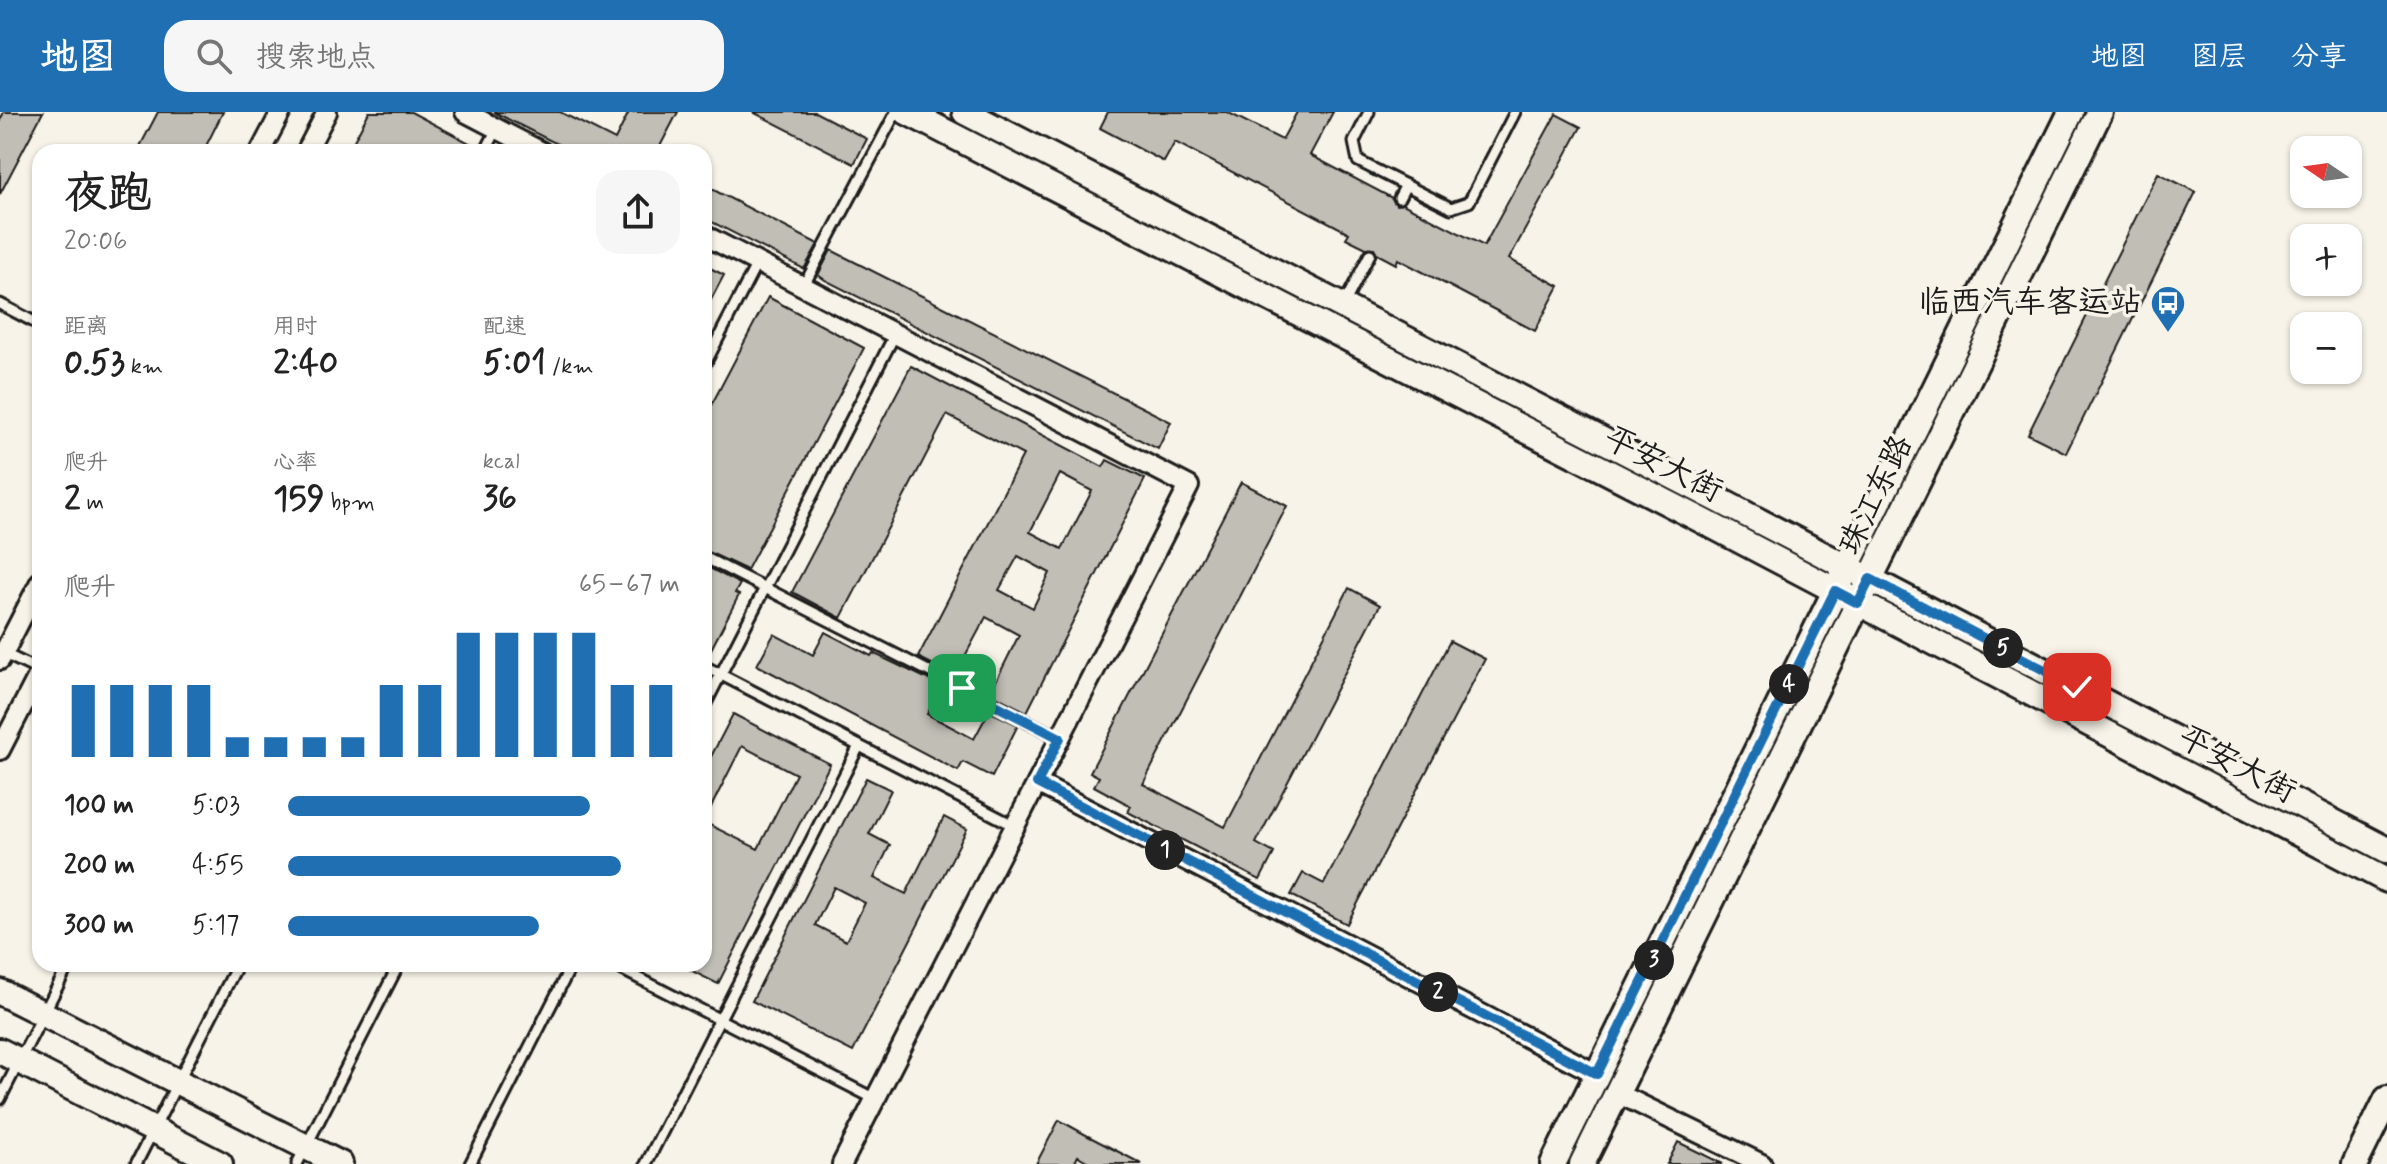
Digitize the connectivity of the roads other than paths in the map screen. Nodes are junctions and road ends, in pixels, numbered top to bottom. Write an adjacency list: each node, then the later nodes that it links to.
1 (281, 112): 12 (street)
2 (327, 112): 13 (street)
3 (465, 112): 11 (street)
4 (896, 112): 21 (lane)
5 (907, 112): 28 (main road, 平安大街)
6 (965, 112): 23 (main road, 平安大街)
7 (1369, 112): 16 (lane)
8 (1515, 112): 16 (lane)
9 (2071, 112): 28 (main road, 珠江东路)
10 (2100, 112): 29 (main road, 珠江东路)
11 (497, 129): 14 (lane); 15 (street)
12 (264, 144)
13 (310, 144)
14 (489, 144)
15 (526, 144)
16 (1406, 185): 17 (lane)
17 (1399, 198)
18 (712, 239): 20 (street)
19 (1370, 254): 23 (lane)
20 (757, 263): 21 (street); 26 (lane)
21 (803, 287): 25 (street)
22 (0, 304): 24 (lane)
23 (1343, 306): 28 (main road, 平安大街)
24 (32, 321)
25 (895, 334): 30 (lane); 39 (street)
26 (712, 350)
27 (712, 561): 30 (lane)
28 (1841, 579): 29 (main road, 平安大街); 32 (main road, 平安大街); 55 (main road, 珠江东路)
29 (1870, 579): 32 (main road, 珠江东路); 44 (main road, 平安大街)
30 (765, 588): 36 (lane); 39 (lane)
31 (32, 597): 33 (street)
32 (1858, 603): 45 (main road, 平安大街); 57 (main road, 珠江东路)
33 (1, 655): 34 (lane)
34 (32, 669)
35 (712, 670): 36 (lane)
36 (720, 675): 38 (lane); 40 (lane)
37 (32, 688): 41 (street)
38 (712, 691)
39 (1060, 738): 42 (street)
40 (859, 746): 43 (lane); 53 (lane)
41 (0, 750)
42 (1037, 783): 43 (street); 55 (street)
43 (1015, 826): 59 (street)
44 (2387, 850)
45 (2387, 880)
46 (65, 972): 52 (lane)
47 (234, 972): 56 (lane)
48 (395, 972): 62 (lane)
49 (568, 972): 66 (lane)
50 (627, 972): 53 (lane)
51 (0, 992): 52 (main road)
52 (44, 1014): 54 (lane); 56 (main road)
53 (720, 1019): 59 (lane); 67 (lane)
54 (10, 1056): 58 (lane); 61 (main road)
55 (1597, 1074): 69 (main road, 珠江东路)
56 (178, 1082): 61 (lane); 62 (main road)
57 (1617, 1093): 70 (main road, 珠江东路); 71 (street)
58 (0, 1099)
59 (875, 1099): 68 (street)
60 (2387, 1099): 72 (main road)
61 (153, 1129): 63 (lane); 64 (main road)
62 (302, 1155): 65 (main road)
63 (136, 1164)
64 (220, 1164)
65 (340, 1164)
66 (470, 1164)
67 (646, 1164)
68 (842, 1164)
69 (1553, 1164)
70 (1582, 1164)
71 (1762, 1164)
72 (2355, 1164)

